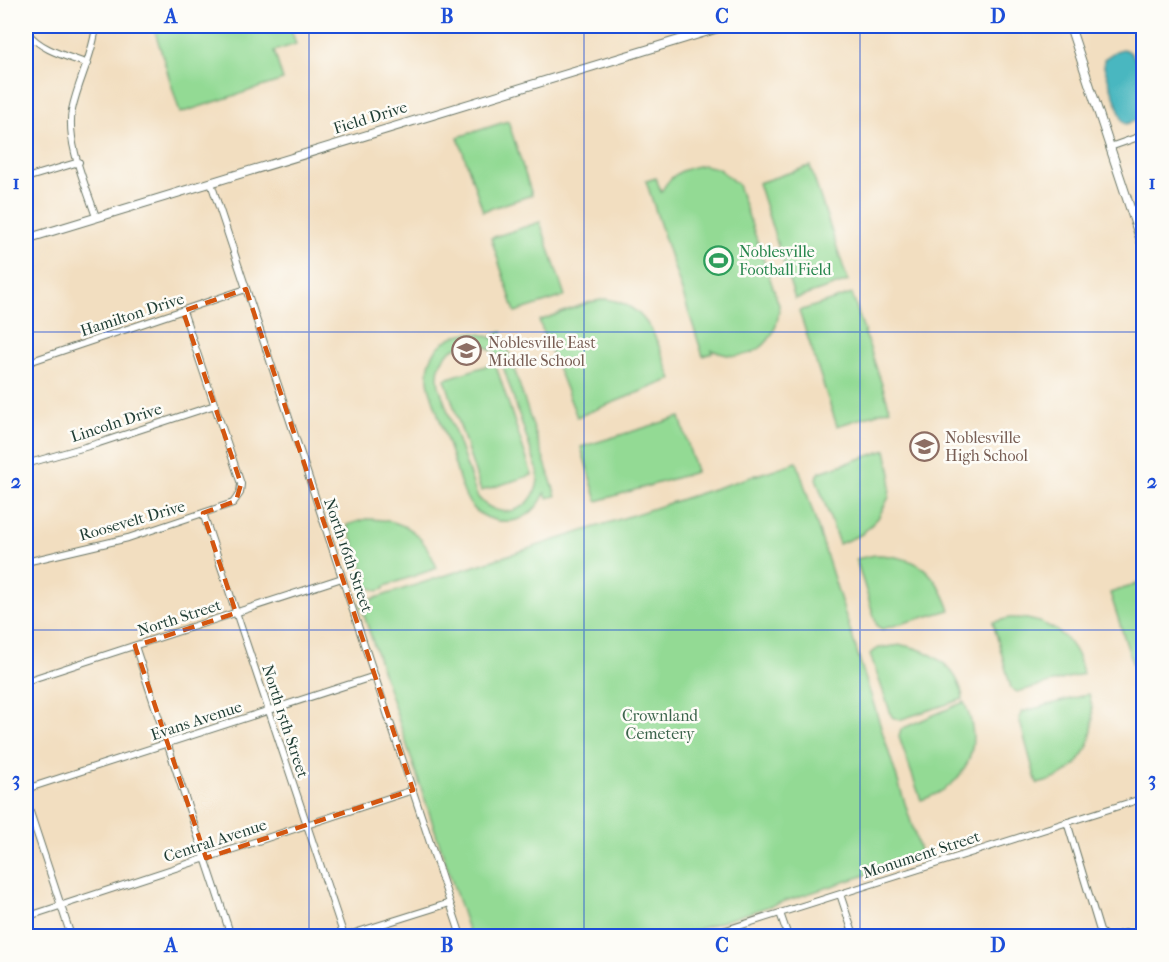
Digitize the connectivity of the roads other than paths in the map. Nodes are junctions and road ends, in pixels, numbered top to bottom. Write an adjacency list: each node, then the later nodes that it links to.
1 (96, 26): 5 (street)
2 (725, 26): 10 (street, Field Drive)
3 (1070, 26): 7 (street)
4 (26, 31): 5 (street)
5 (88, 64): 8 (street)
6 (1143, 135): 7 (street)
7 (1110, 147): 13 (street)
8 (79, 162): 9 (street); 11 (street)
9 (26, 178)
10 (211, 183): 11 (street, Field Drive); 14 (street, North 16th Street)
11 (96, 217): 12 (street, Field Drive)
12 (26, 239)
13 (1143, 250)
14 (246, 290): 15 (street, Hamilton Drive); 21 (street, North 16th Street)
15 (183, 311): 16 (street, Hamilton Drive); 17 (street)
16 (26, 363)
17 (215, 405): 18 (street, Lincoln Drive); 19 (street, Roosevelt Drive)
18 (26, 464)
19 (203, 513): 20 (street, Roosevelt Drive); 22 (street, North 15th Street)
20 (26, 562)
21 (342, 578): 22 (street, North Street); 24 (street, North 16th Street)
22 (236, 613): 23 (street, North Street); 26 (street, North 15th Street)
23 (135, 646): 25 (street, North Street); 27 (street)
24 (375, 676): 26 (street, Evans Avenue); 29 (street, North 16th Street)
25 (26, 681)
26 (269, 710): 27 (street, Evans Avenue); 33 (street, North 15th Street)
27 (168, 743): 28 (street, Evans Avenue); 34 (street)
28 (26, 789)
29 (413, 790): 33 (street, Central Avenue); 36 (street, North 16th Street)
30 (1143, 798): 32 (street, Monument Street)
31 (26, 800): 37 (street)
32 (1067, 822): 35 (street, Monument Street); 47 (street)
33 (307, 825): 34 (street, Central Avenue); 42 (street, North 15th Street)
34 (206, 858): 37 (street, Central Avenue); 41 (street)
35 (840, 894): 38 (street, Monument Street); 46 (street)
36 (450, 903): 42 (street); 43 (street, North 16th Street)
37 (60, 905): 39 (street, Central Avenue); 40 (street)
38 (780, 913): 44 (street, Monument Street); 45 (street)
39 (26, 917)
40 (71, 936)
41 (231, 936)
42 (345, 936)
43 (461, 936)
44 (707, 936)
45 (788, 936)
46 (854, 936)
47 (1105, 936)
48 (1113, 936): 49 (street)
49 (1140, 936)

